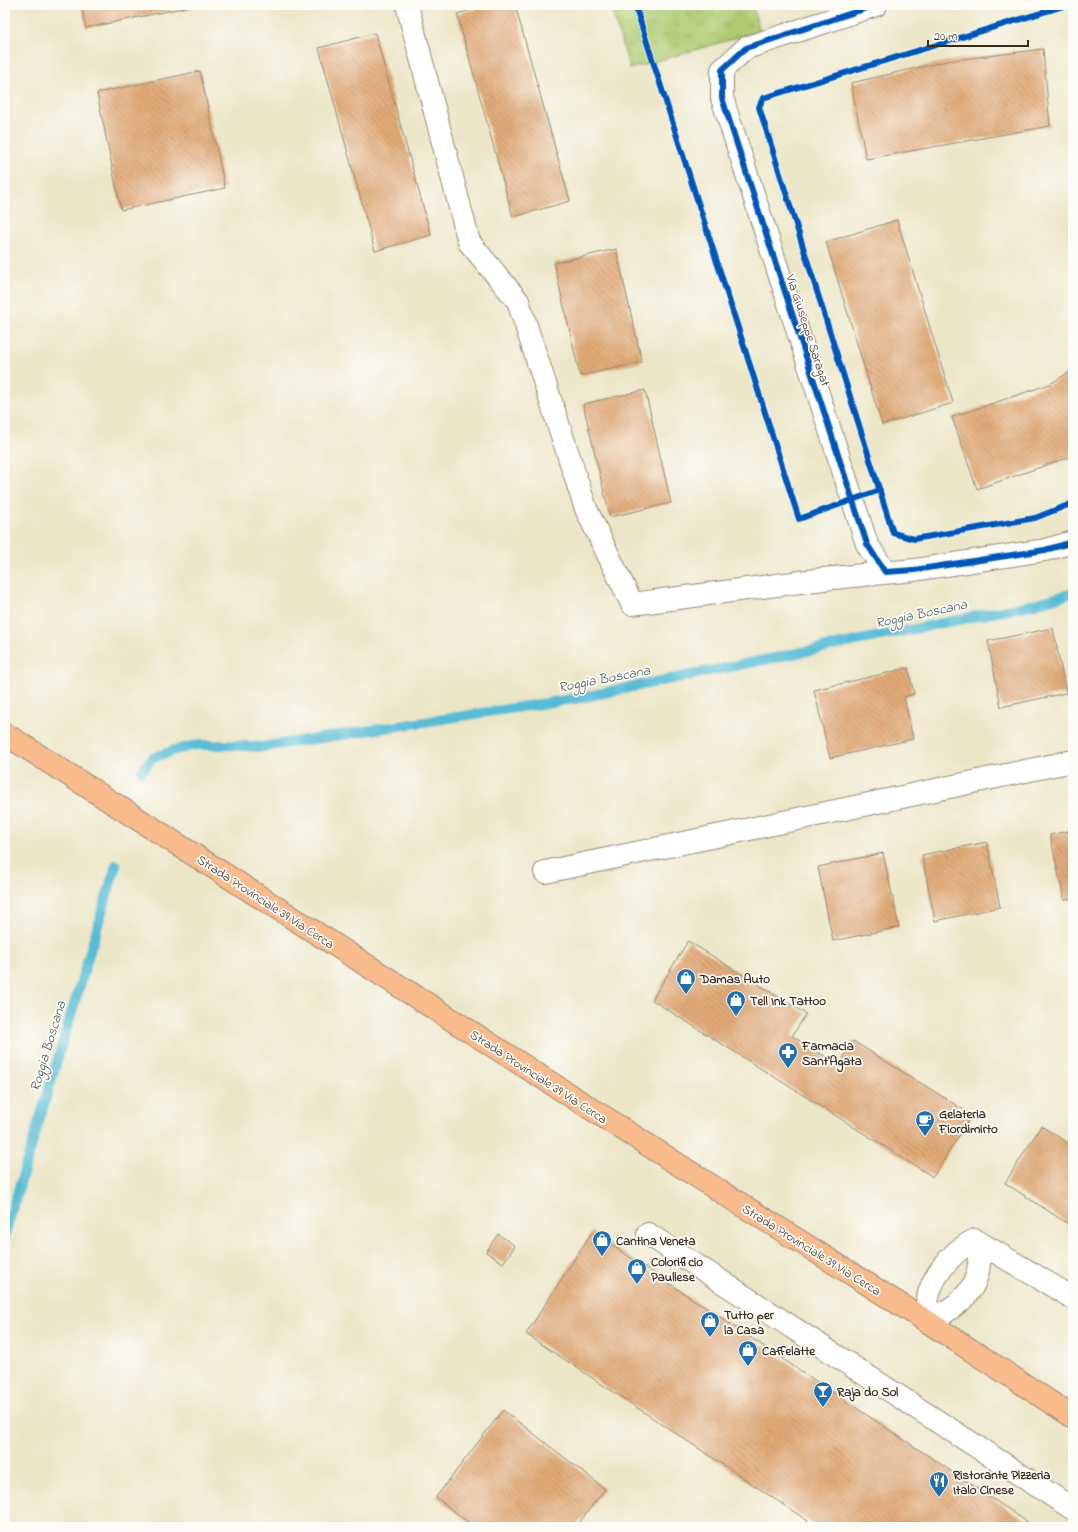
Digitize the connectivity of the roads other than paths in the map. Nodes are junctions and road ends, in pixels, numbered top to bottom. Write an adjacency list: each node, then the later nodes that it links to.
1 (407, 5): 4 (street)
2 (876, 5): 4 (street, Via Giuseppe Saragat)
3 (1073, 542): 4 (street)
4 (885, 572)
5 (5, 734): 11 (main road, Strada Provinciale 39 Via Cerca)
6 (1073, 761): 7 (street)
7 (545, 872)
8 (648, 1234): 13 (street)
9 (975, 1240): 10 (street); 11 (street); 11 (street)
10 (1073, 1298)
11 (928, 1322): 12 (main road, Strada Provinciale 39 Via Cerca)
12 (1073, 1416)
13 (1073, 1508)

